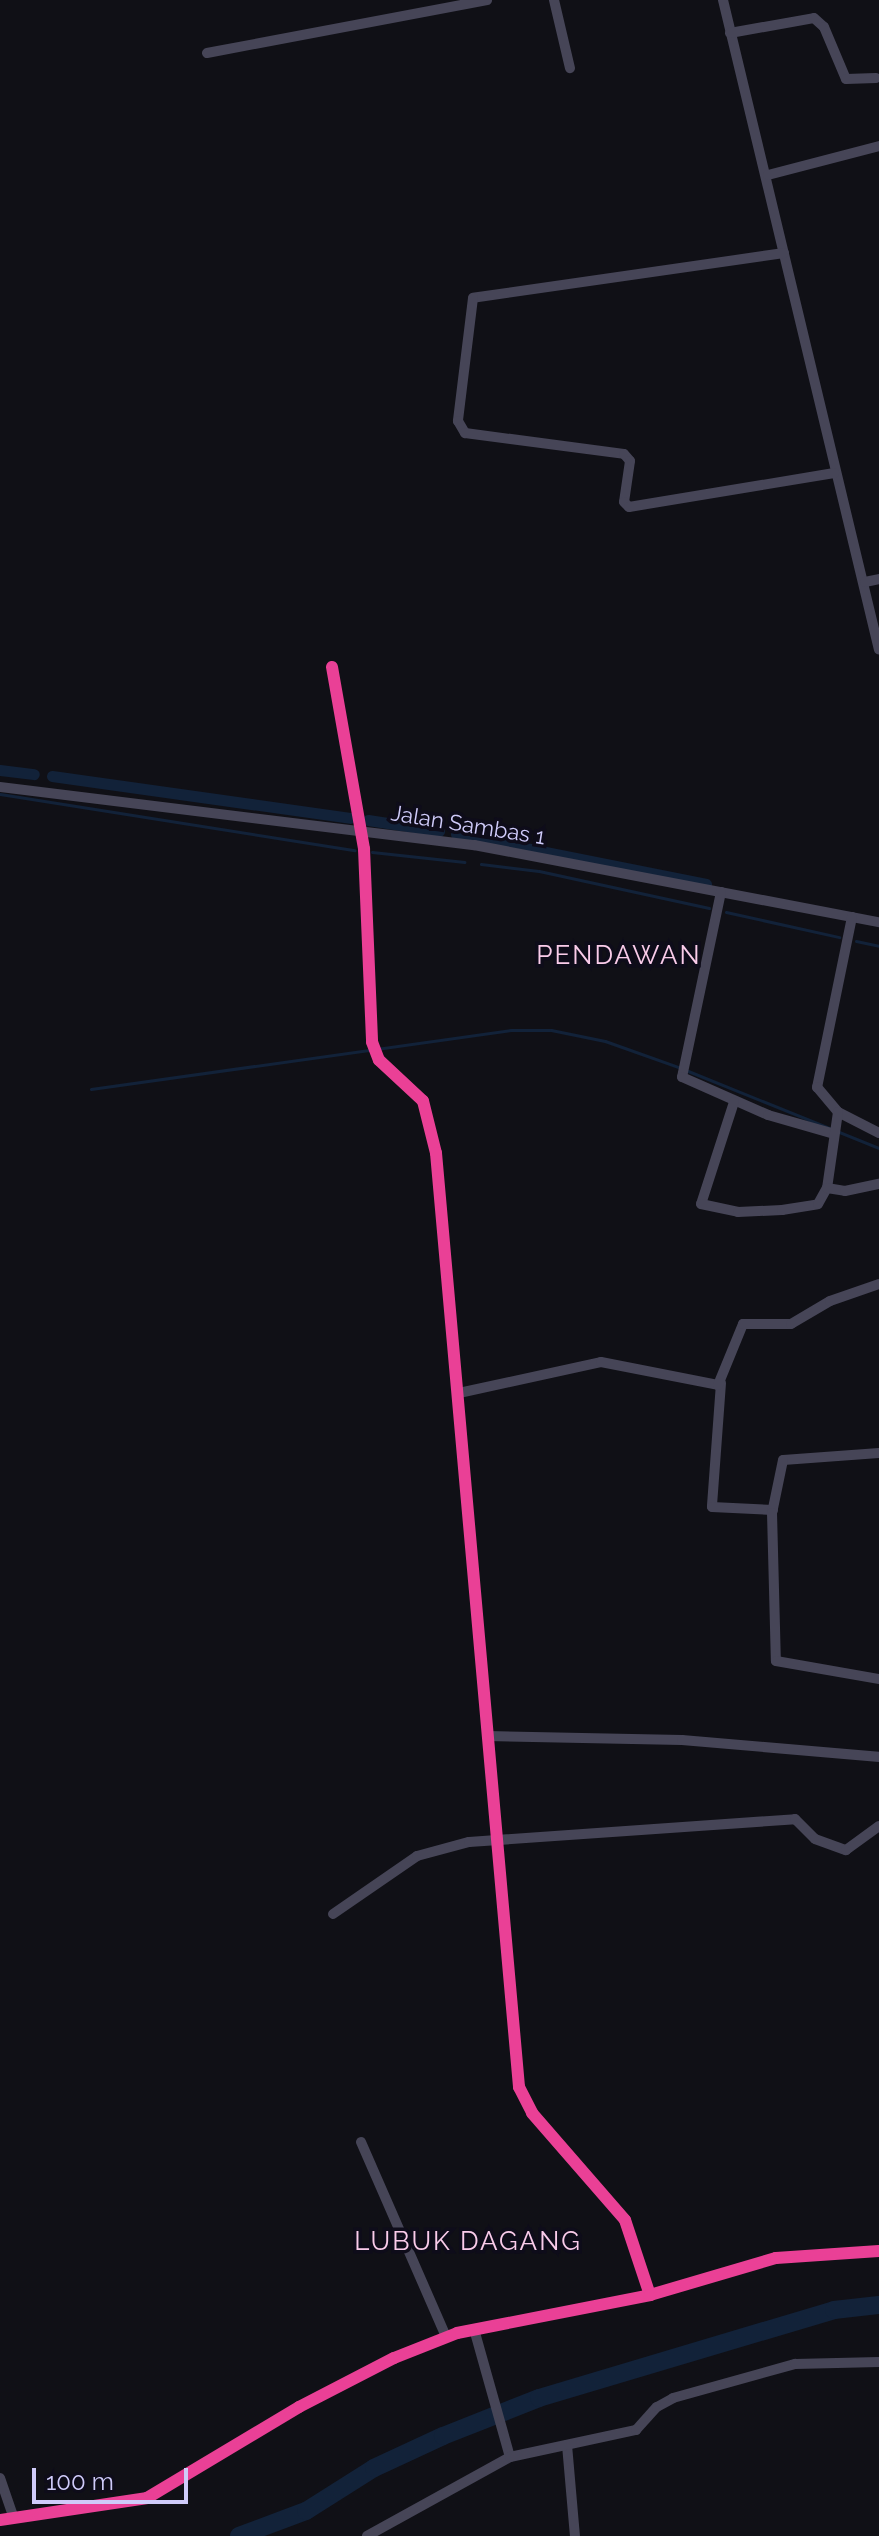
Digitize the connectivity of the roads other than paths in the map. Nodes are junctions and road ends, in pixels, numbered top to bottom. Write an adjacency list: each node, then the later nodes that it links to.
1 (487, 0): 5 (street)
2 (554, 0): 6 (street)
3 (723, 0): 4 (street)
4 (730, 33): 7 (street); 9 (street)
5 (207, 53)
6 (570, 68)
7 (876, 78)
8 (879, 146): 9 (street)
9 (768, 175): 10 (street)
10 (784, 253): 11 (street); 11 (street)
11 (834, 473): 13 (street)
12 (879, 579): 13 (street)
13 (865, 582): 14 (street)
14 (879, 650)
15 (332, 667): 17 (street)
16 (0, 787): 17 (street, Jalan Sambas 1)
17 (361, 829): 18 (street, Jalan Sambas 1); 28 (street)
18 (721, 892): 19 (street, Jalan Sambas 1); 21 (street)
19 (852, 917): 20 (street, Jalan Sambas 1); 22 (street)
20 (879, 922)
21 (734, 1102): 22 (street); 25 (street)
22 (834, 1122): 23 (street); 25 (street)
23 (879, 1133)
24 (879, 1184): 25 (street)
25 (827, 1188)
26 (879, 1284): 27 (street)
27 (721, 1383): 28 (street); 30 (street)
28 (459, 1393): 32 (street)
29 (879, 1453): 30 (street)
30 (773, 1510): 31 (street)
31 (879, 1679)
32 (487, 1736): 33 (street); 35 (street)
33 (879, 1757)
34 (879, 1826): 35 (street)
35 (496, 1839): 36 (street); 39 (street)
36 (333, 1914)
37 (361, 2142): 41 (street)
38 (879, 2251): 39 (street)
39 (650, 2295): 40 (street)
40 (474, 2329): 41 (street); 44 (street)
41 (446, 2337): 46 (street)
42 (879, 2362): 43 (street)
43 (567, 2445): 44 (street); 49 (street)
44 (510, 2457): 48 (street)
45 (0, 2478): 46 (street)
46 (13, 2515): 47 (street)
47 (0, 2520)
48 (367, 2536)
49 (575, 2536)

